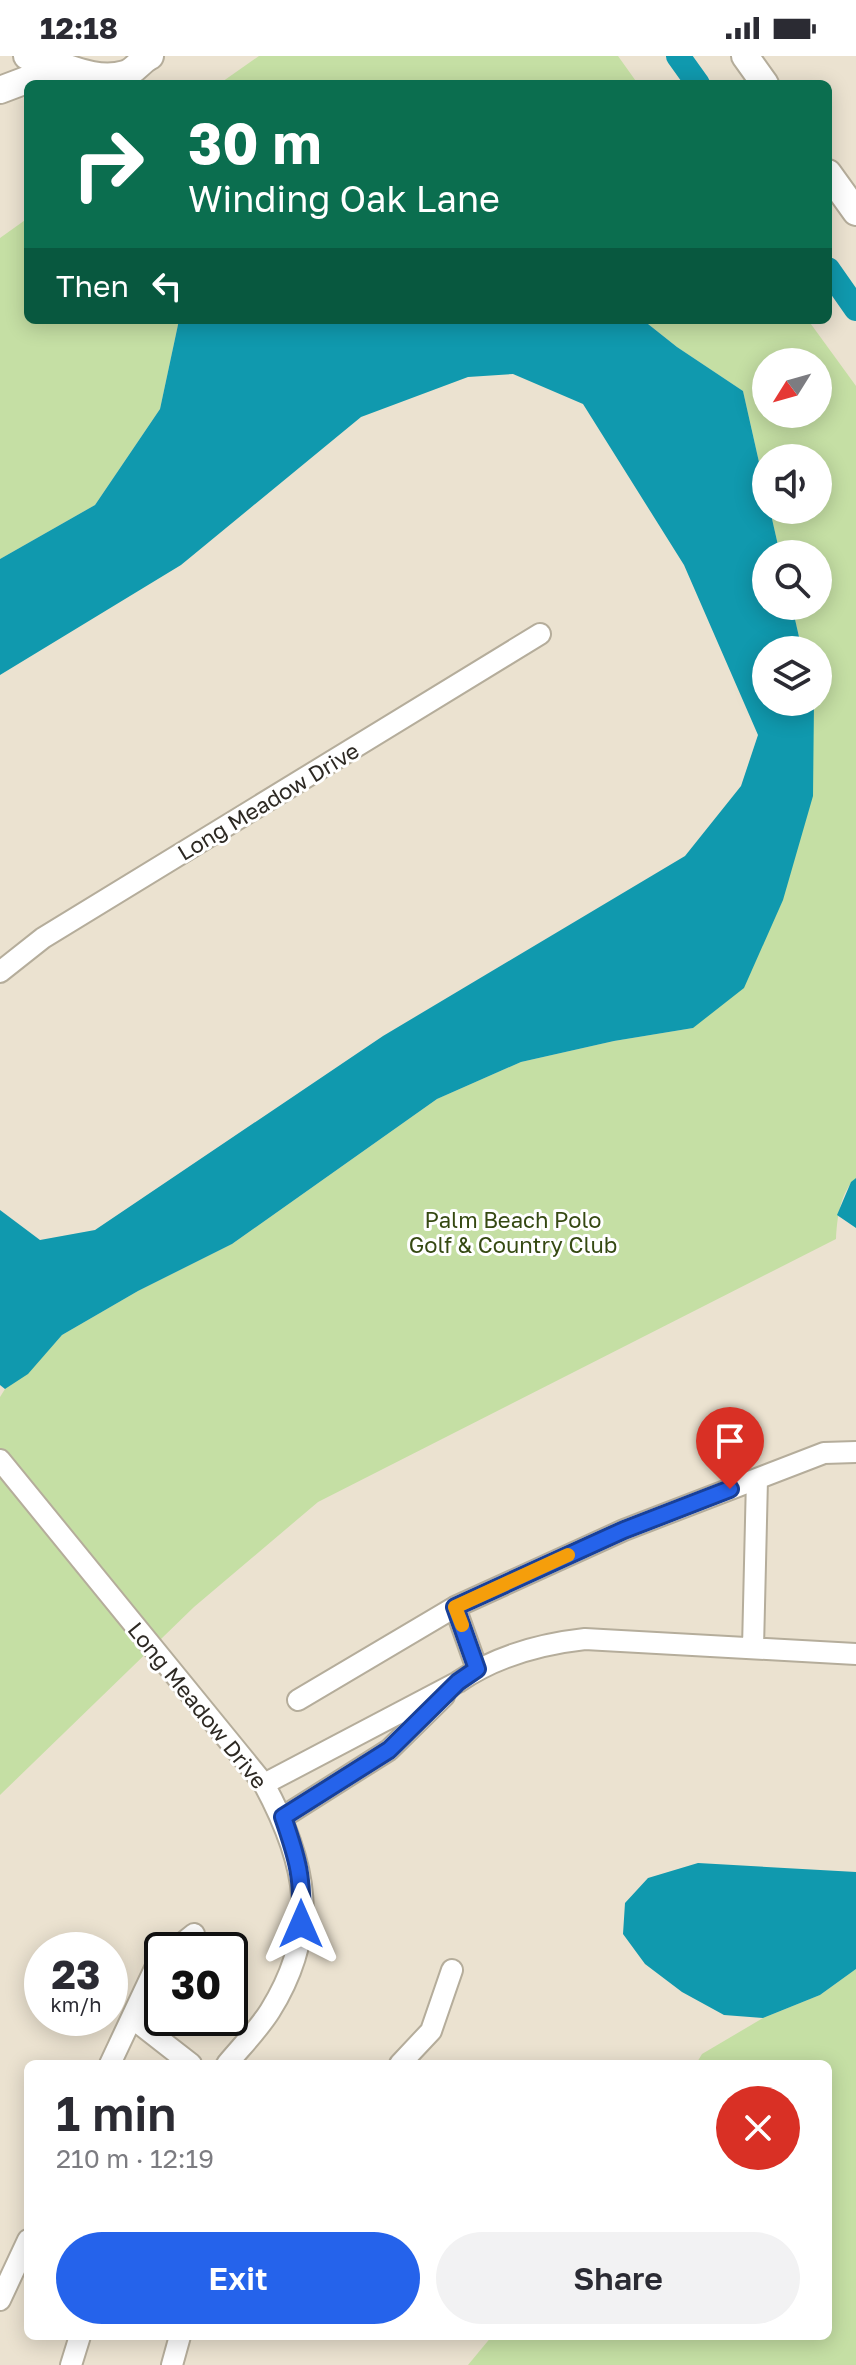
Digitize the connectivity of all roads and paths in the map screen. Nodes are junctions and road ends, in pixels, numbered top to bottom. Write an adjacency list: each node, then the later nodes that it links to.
1 (27, 56): 4 (street)
2 (146, 56): 4 (street)
3 (745, 56): 6 (street)
4 (83, 74): 5 (street)
5 (26, 80)
6 (762, 80)
7 (24, 81): 8 (street)
8 (0, 90)
9 (832, 179): 10 (street)
10 (856, 212)
11 (540, 634): 12 (street, Long Meadow Drive)
12 (0, 972)
13 (856, 1452): 15 (street)
14 (0, 1460): 22 (street, Long Meadow Drive)
15 (757, 1479): 16 (street); 17 (street)
16 (455, 1607): 19 (street); 21 (street)
17 (753, 1648): 18 (street); 19 (street)
18 (856, 1654)
19 (477, 1669): 20 (street)
20 (458, 1682): 22 (street); 23 (street)
21 (298, 1700)
22 (264, 1784): 23 (street, Long Meadow Drive)
23 (283, 1817): 29 (street, Long Meadow Drive)
24 (452, 1970): 30 (street)
25 (144, 1992): 26 (street)
26 (132, 2018): 27 (street); 28 (street)
27 (112, 2060)
28 (186, 2060)
29 (230, 2060)
30 (404, 2060)
31 (24, 2249): 32 (street)
32 (0, 2300)
33 (79, 2340): 35 (street)
34 (179, 2340): 36 (street)
35 (71, 2365)
36 (172, 2365)

